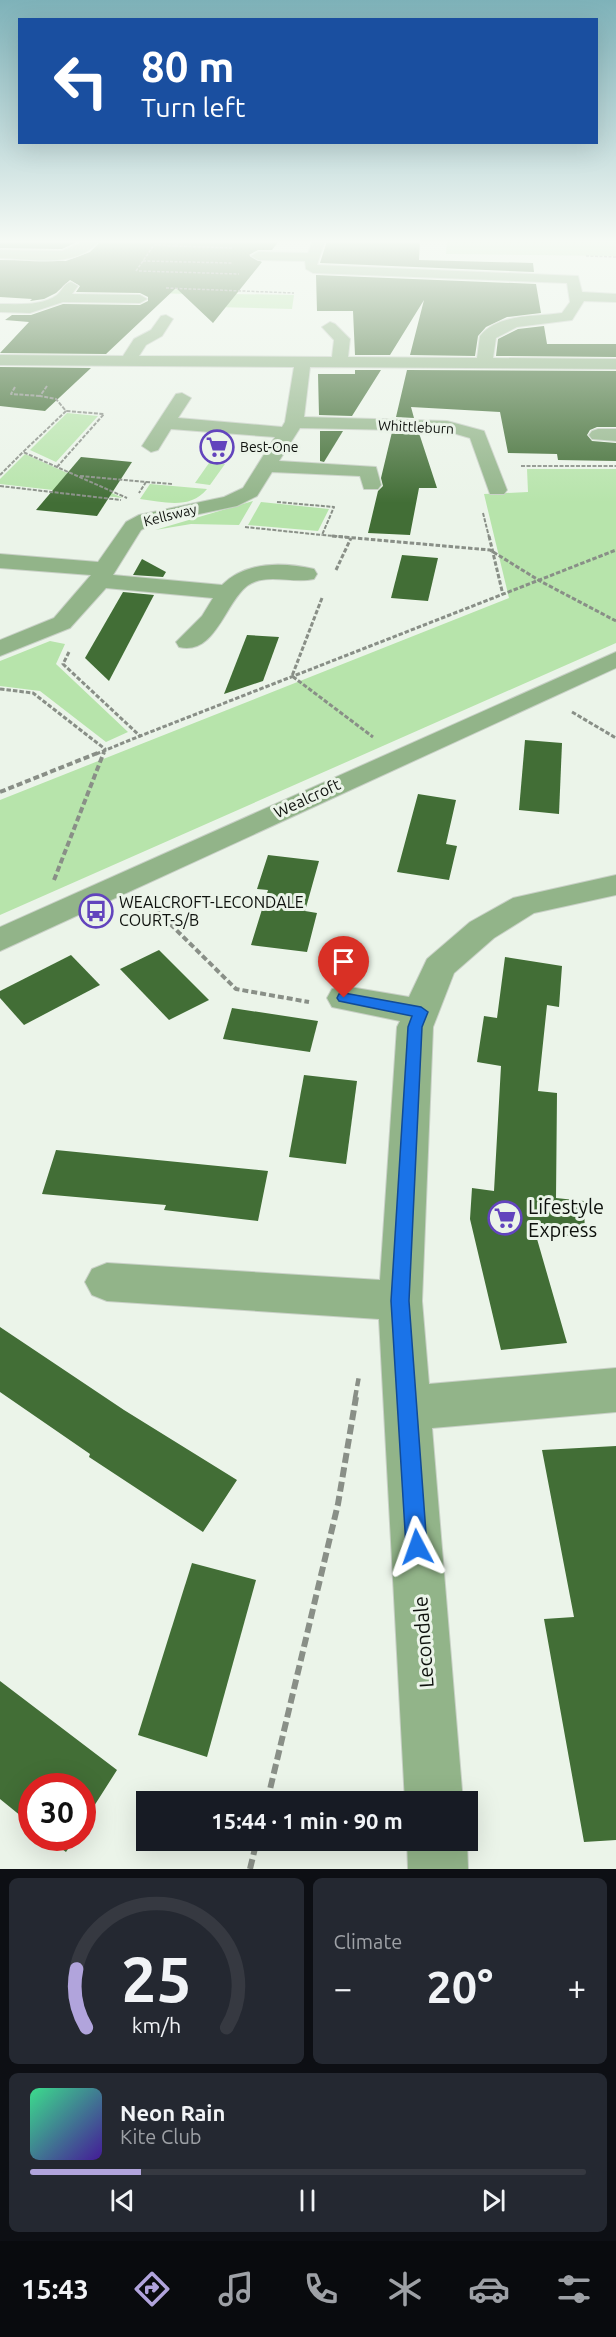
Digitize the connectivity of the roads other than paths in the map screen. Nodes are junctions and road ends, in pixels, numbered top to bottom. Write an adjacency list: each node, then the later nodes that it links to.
1 (160, 328): 5 (street)
2 (331, 328): 7 (street)
3 (496, 328): 8 (street)
4 (0, 360): 5 (street)
5 (128, 361): 6 (street)
6 (303, 361): 7 (street); 12 (street, Kellsway)
7 (340, 361): 8 (street)
8 (485, 362): 9 (street)
9 (616, 364)
10 (182, 398): 11 (street)
11 (167, 423): 12 (street); 13 (street)
12 (290, 428): 14 (street, Kellsway); 16 (street, Whittleburn)
13 (151, 446)
14 (267, 466): 15 (street); 19 (street, Kellsway)
15 (371, 485)
16 (497, 490)
17 (0, 561): 19 (street)
18 (306, 574): 20 (street)
19 (102, 575): 20 (street); 22 (street, Kellsway)
20 (228, 592): 21 (street)
21 (188, 642)
22 (0, 649)
23 (616, 659): 25 (street, Wealcroft)
24 (616, 885): 27 (street, Lecondale)
25 (0, 940)
26 (344, 998): 27 (street)
27 (421, 1012): 29 (street, Lecondale)
28 (107, 1282): 29 (street)
29 (386, 1300): 31 (street, Lecondale)
30 (616, 1390): 31 (street)
31 (407, 1408): 32 (street, Lecondale)
32 (433, 1791)
33 (437, 1851): 34 (street)
34 (438, 1869)

